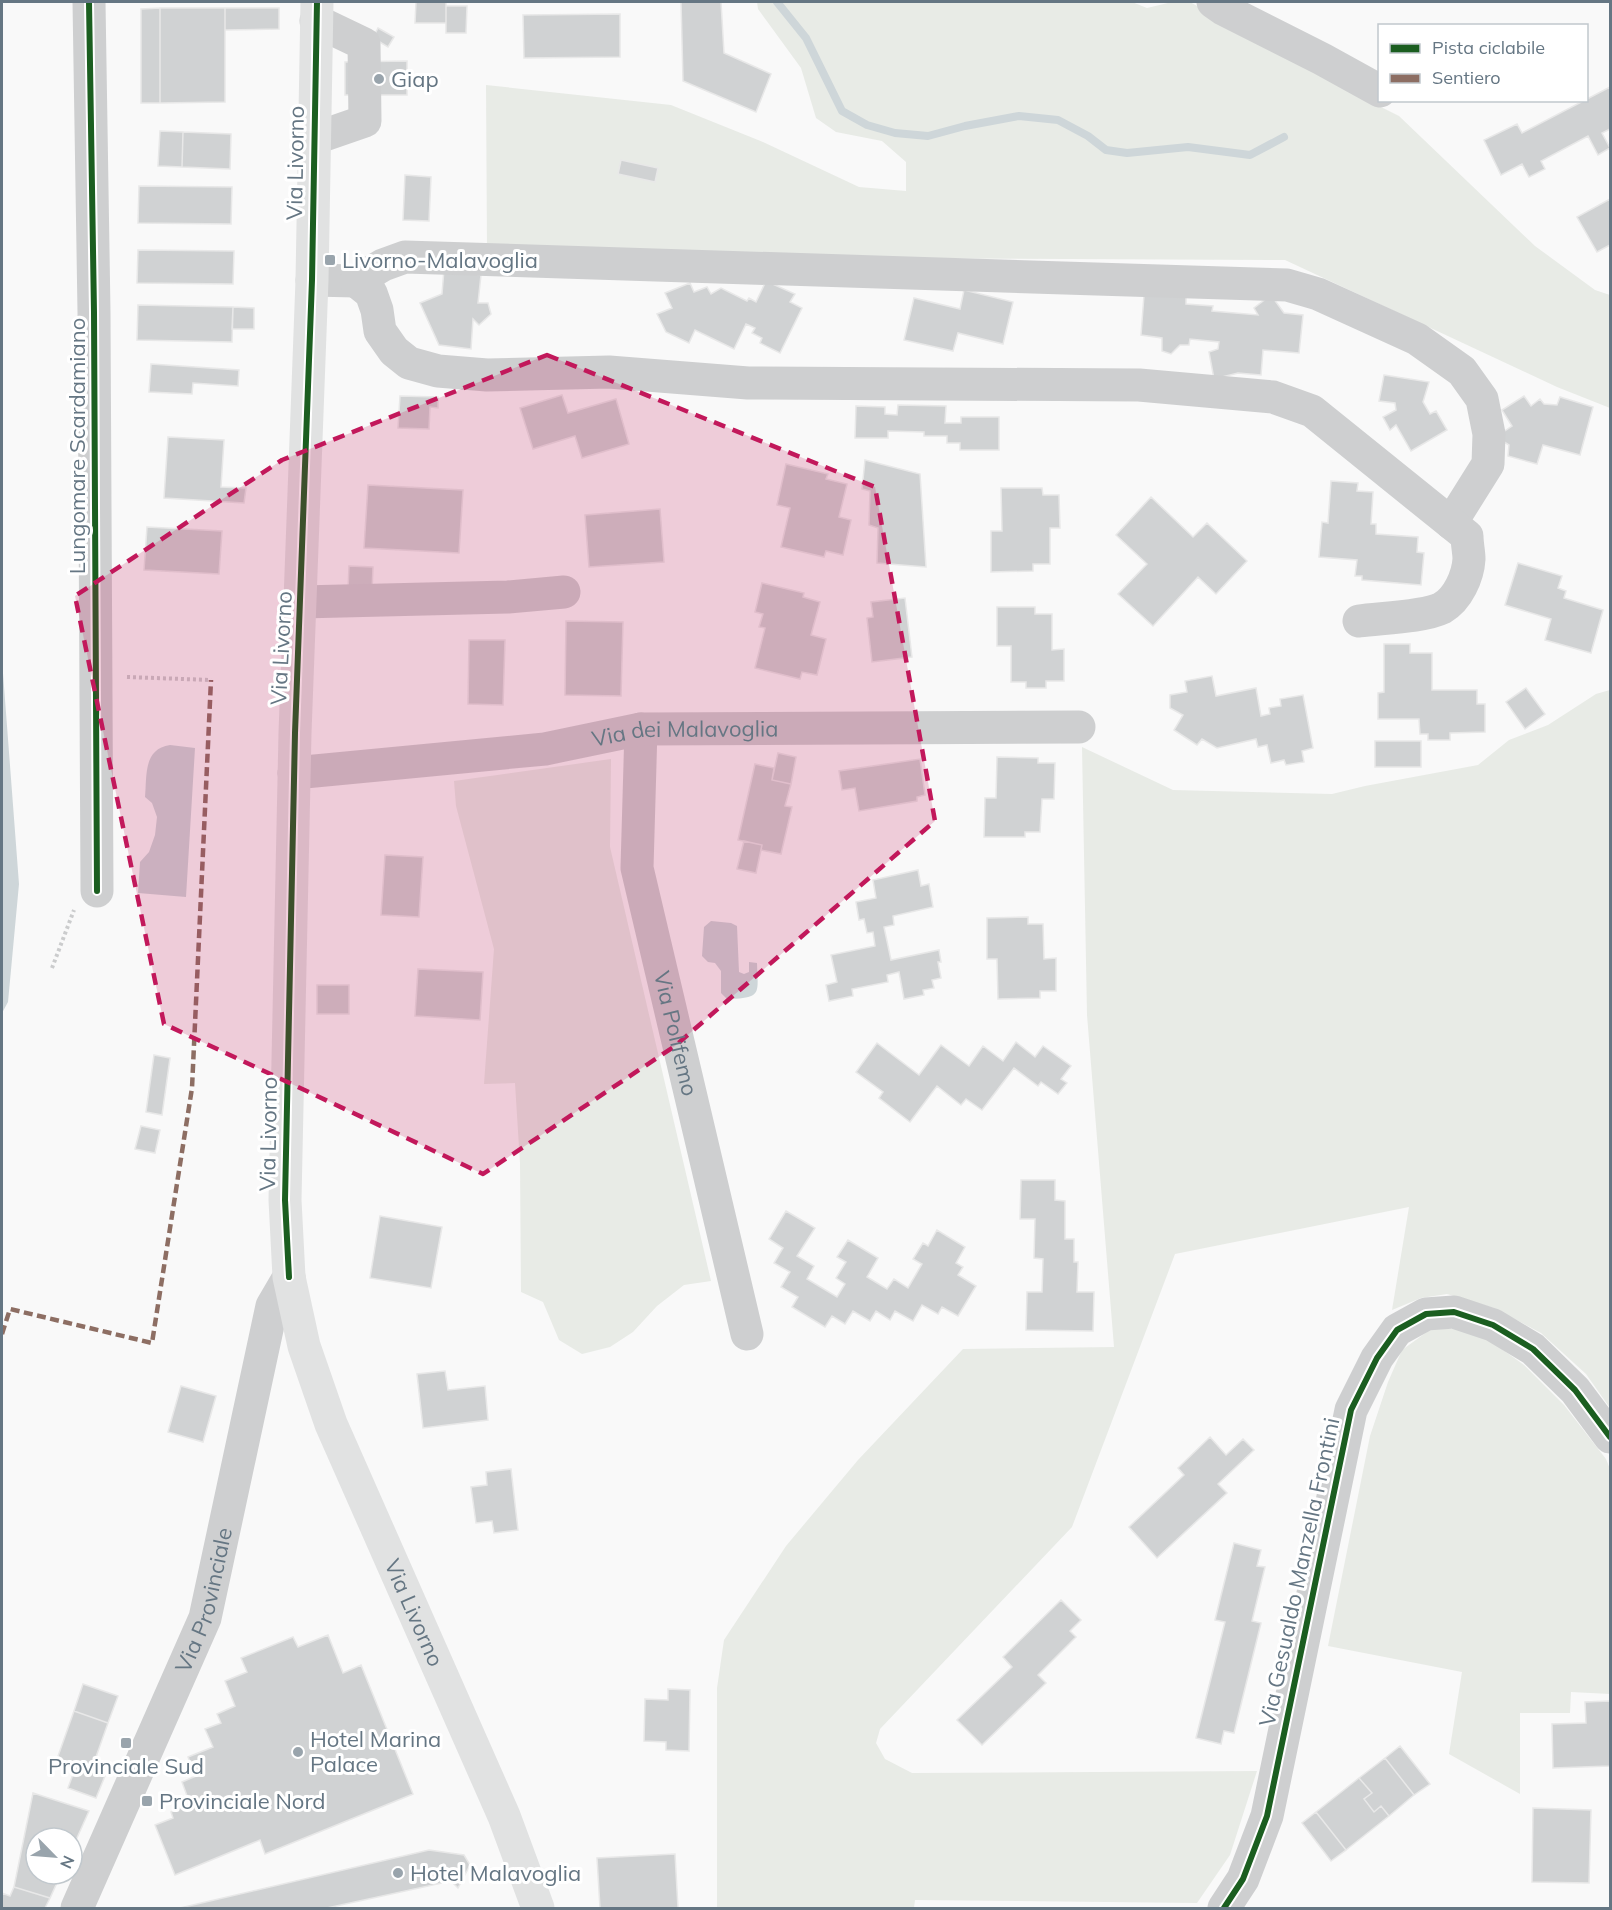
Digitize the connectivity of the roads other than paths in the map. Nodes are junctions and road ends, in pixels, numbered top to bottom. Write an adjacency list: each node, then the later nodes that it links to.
1 (88, 2): 15 (street, Lungomare Scardamiano)
2 (1213, 2): 4 (street)
3 (317, 11): 5 (main road, Via Livorno); 5 (street)
4 (1378, 90)
5 (313, 139): 6 (main road, Via Livorno)
6 (312, 280): 7 (street); 10 (main road, Via Livorno)
7 (356, 281): 8 (street); 8 (street)
8 (1451, 523): 11 (street)
9 (564, 592): 10 (street)
10 (301, 602): 14 (main road, Via Livorno)
11 (1359, 621)
12 (1079, 728): 13 (street, Via dei Malavoglia)
13 (641, 729): 14 (street, Via dei Malavoglia); 17 (street, Via Polifemo)
14 (294, 773): 16 (main road, Via Livorno)
15 (87, 897)
16 (289, 1277): 19 (street, Via Provinciale); 20 (main road, Via Livorno)
17 (747, 1334)
18 (1611, 1437): 21 (street, Via Gesualdo Manzella Frontini)
19 (77, 1908)
20 (538, 1908)
21 (1224, 1908)

